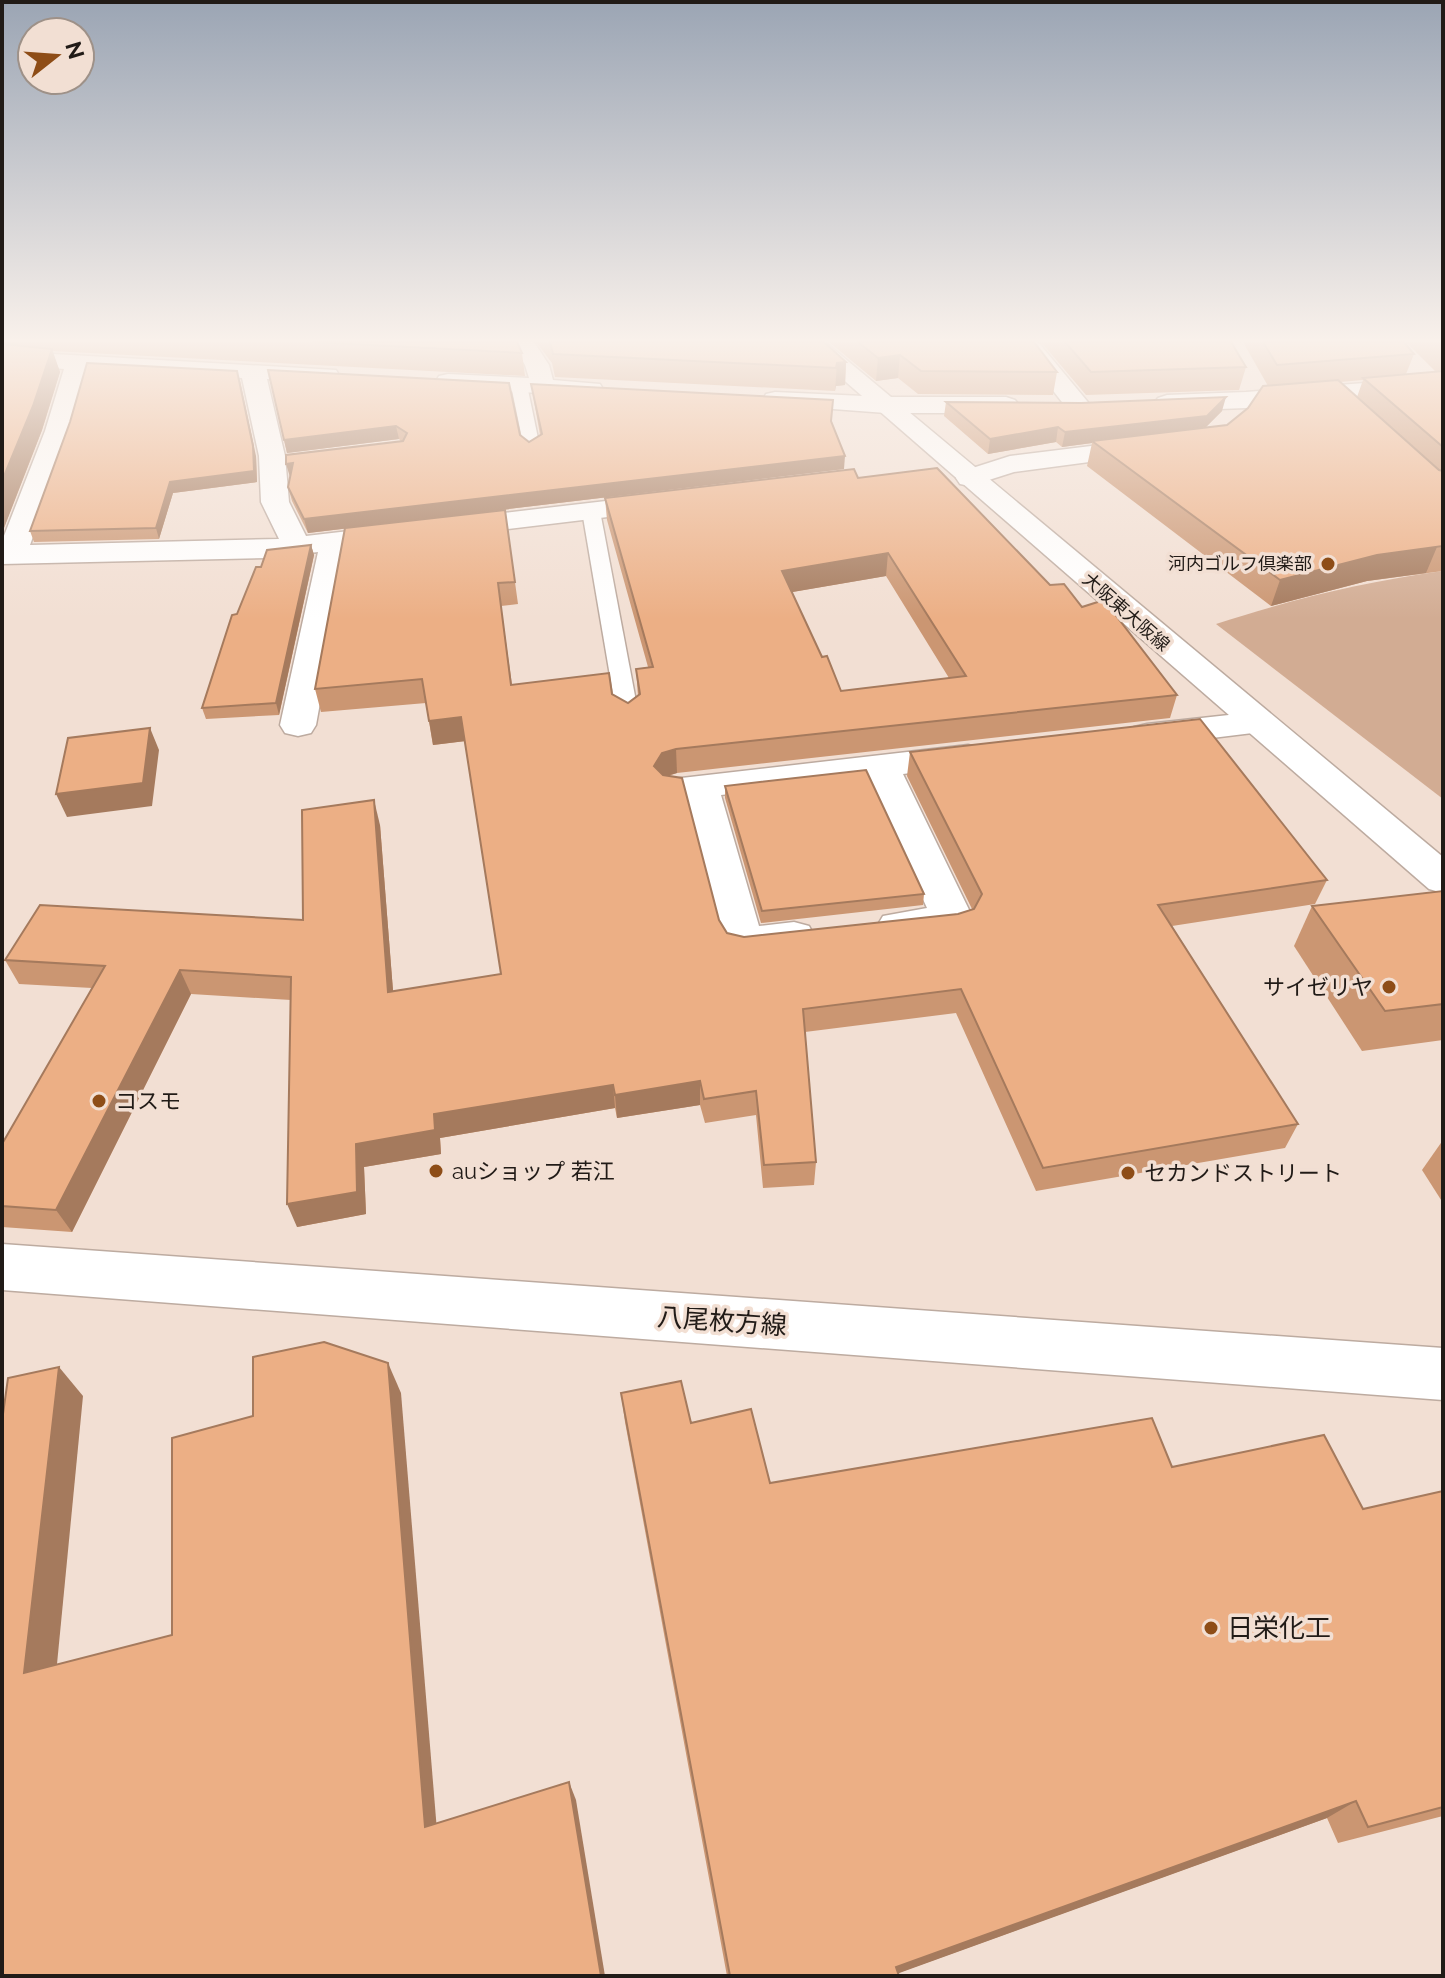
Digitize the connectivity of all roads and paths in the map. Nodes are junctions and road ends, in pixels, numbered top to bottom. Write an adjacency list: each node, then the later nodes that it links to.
1 (57, 434): 13 (street)
2 (271, 434): 12 (street)
3 (532, 434): 6 (lane)
4 (920, 434): 8 (street, 大阪東大阪線)
5 (1180, 444): 8 (street)
6 (532, 448)
7 (925, 471): 8 (street)
8 (964, 472): 15 (street, 大阪東大阪線)
9 (697, 498): 10 (street)
10 (591, 511): 11 (street); 14 (lane)
11 (335, 541): 12 (street); 16 (street)
12 (297, 546): 13 (street)
13 (7, 555)
14 (628, 717)
15 (1256, 723): 17 (street); 20 (street, 大阪東大阪線)
16 (298, 725)
17 (1110, 740)
18 (1003, 752): 19 (street)
19 (880, 766): 19 (street)
20 (1443, 879)
21 (2, 1267): 22 (street, 八尾枚方線)
22 (1443, 1374)

